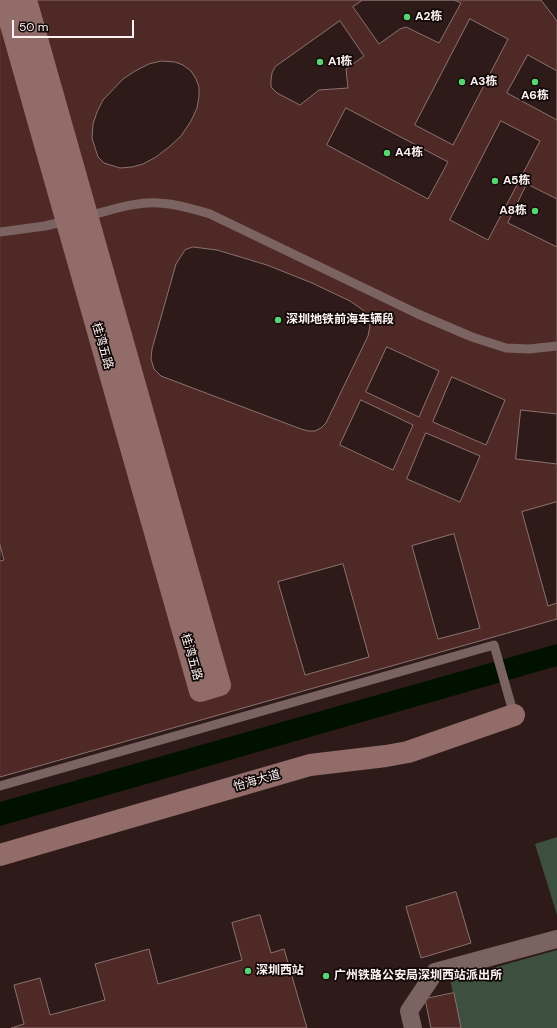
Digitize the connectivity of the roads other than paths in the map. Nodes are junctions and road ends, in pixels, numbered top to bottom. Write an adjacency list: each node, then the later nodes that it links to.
1 (4, 0): 3 (street, 桂湾五路)
2 (26, 0): 3 (street, 桂湾五路)
3 (77, 218): 4 (lane); 5 (lane); 6 (street, 桂湾五路)
4 (0, 232)
5 (557, 346)
6 (210, 688)
7 (514, 715): 8 (lane); 9 (street, 怡海大道)
8 (0, 786)
9 (0, 855)
10 (557, 939): 11 (street)
11 (413, 1028)

